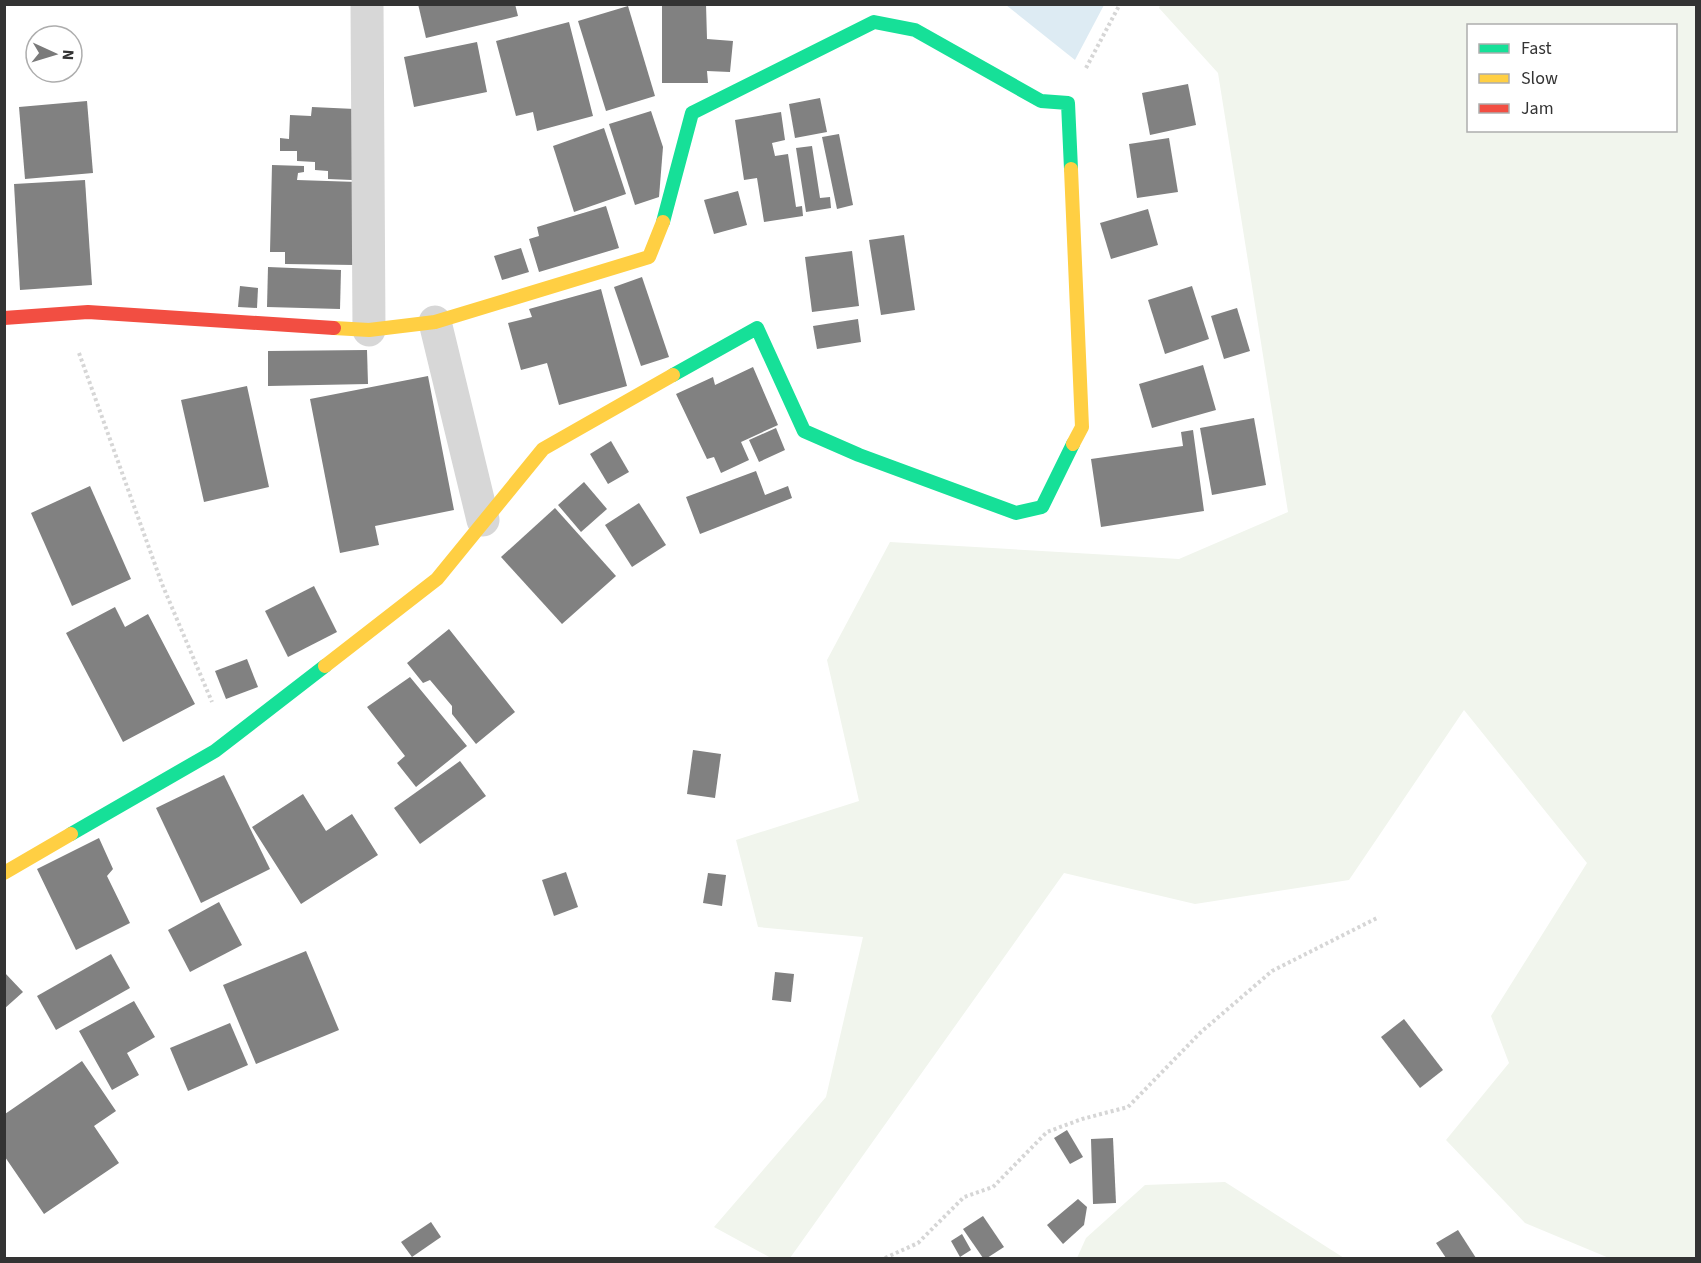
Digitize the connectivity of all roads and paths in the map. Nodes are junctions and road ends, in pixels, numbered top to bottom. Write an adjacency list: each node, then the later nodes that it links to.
1 (367, 4): 7 (street)
2 (1120, 4): 3 (path)
3 (1068, 103): 6 (street); 8 (street)
4 (64, 313): 5 (street); 7 (street); 9 (path)
5 (4, 318)
6 (435, 322): 7 (street); 8 (street)
7 (369, 330)
8 (483, 520): 9 (street)
9 (228, 741): 10 (street)
10 (4, 873)
11 (1379, 917): 12 (path)
12 (885, 1258)

